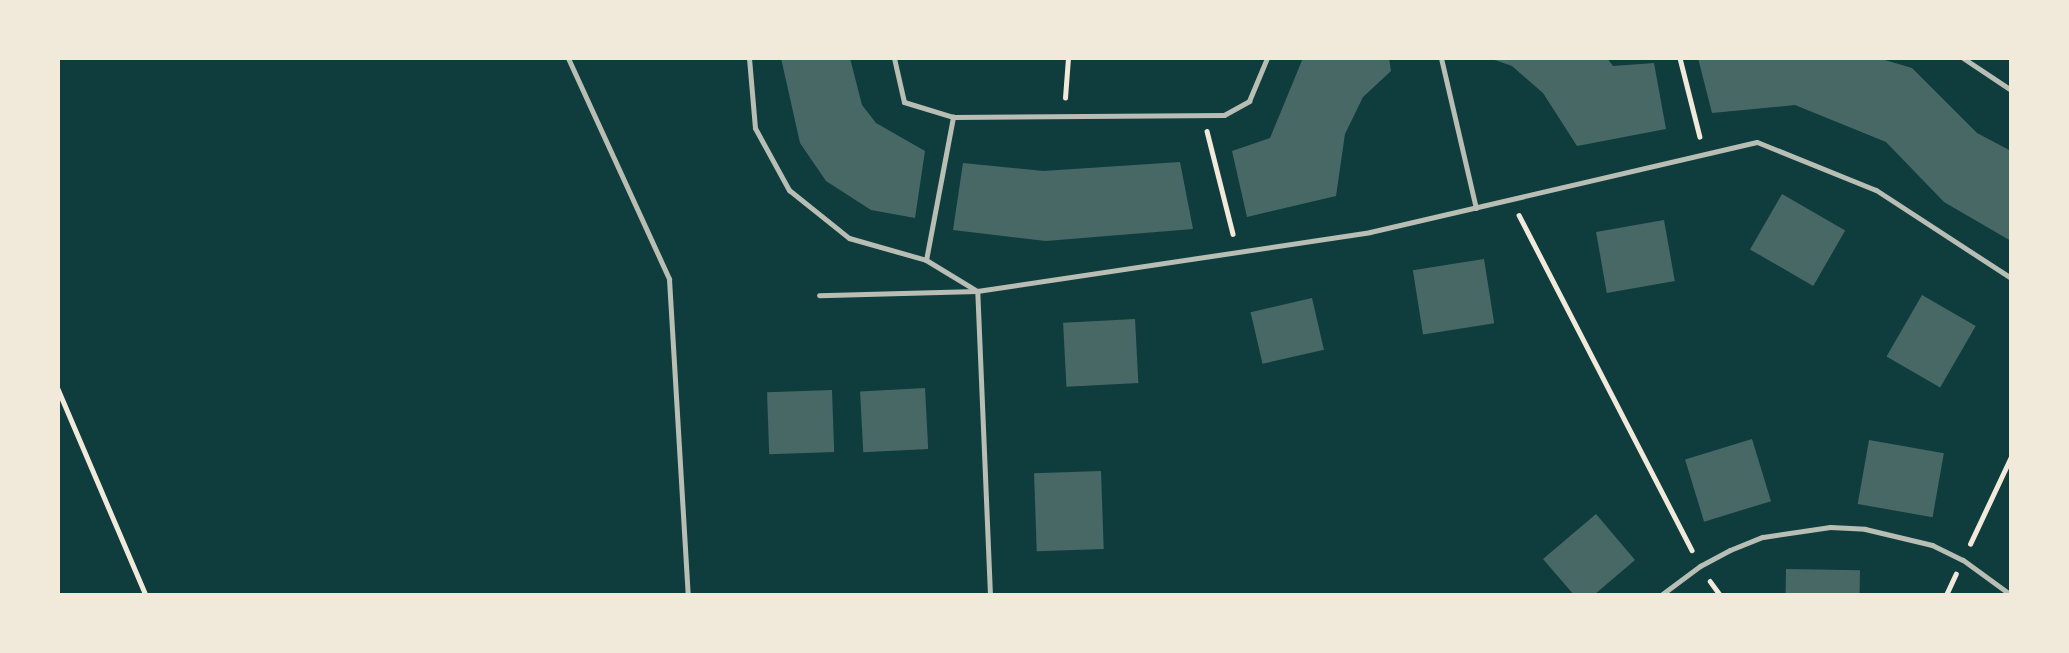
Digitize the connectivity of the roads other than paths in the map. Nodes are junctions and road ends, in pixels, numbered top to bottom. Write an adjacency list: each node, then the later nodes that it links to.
1 (568, 58): 14 (lane)
2 (749, 58): 10 (lane)
3 (894, 58): 8 (lane)
4 (1267, 58): 8 (lane)
5 (1441, 58): 9 (lane)
6 (1962, 58): 7 (lane)
7 (2011, 90)
8 (953, 117): 10 (lane)
9 (1476, 208): 11 (lane); 12 (lane)
10 (926, 260): 12 (lane)
11 (2011, 278)
12 (977, 291): 13 (lane); 15 (lane)
13 (819, 295)
14 (688, 595)
15 (990, 595)
16 (1661, 595): 17 (lane)
17 (2011, 595)

